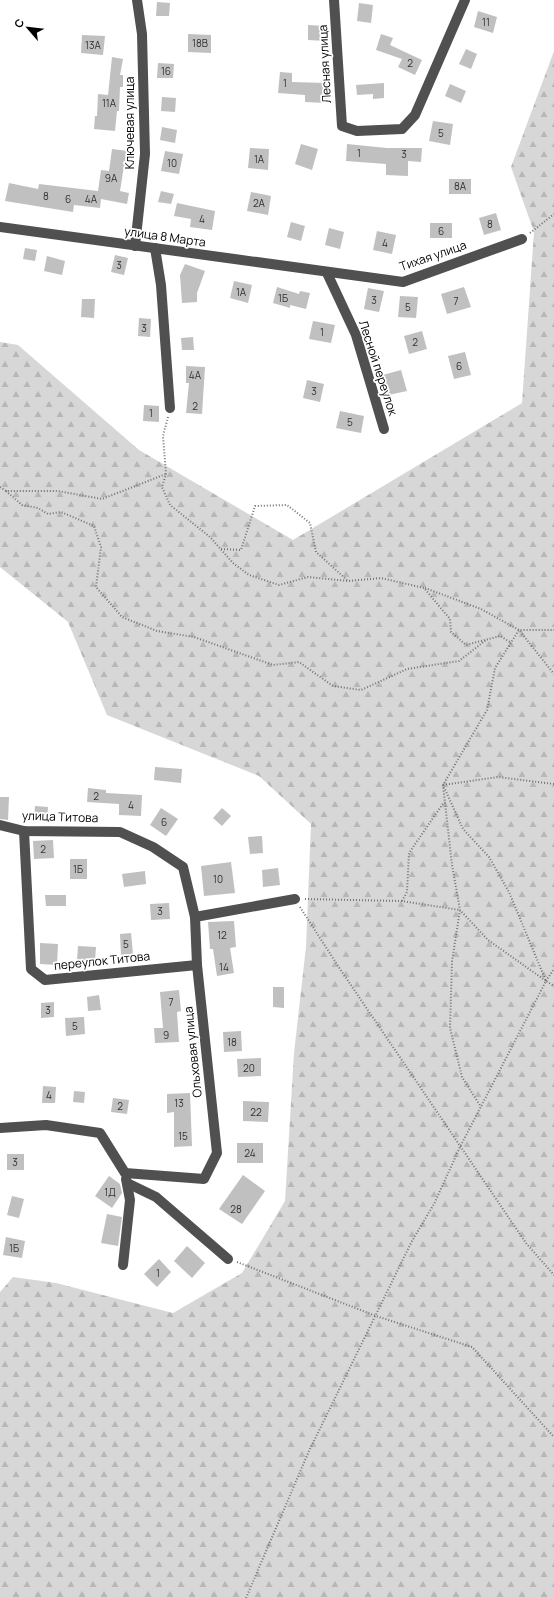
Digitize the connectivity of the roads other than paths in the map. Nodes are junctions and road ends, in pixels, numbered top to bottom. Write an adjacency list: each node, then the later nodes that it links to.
1 (137, 0): 6 (street, Ключевая улица)
2 (334, 0): 3 (street, Лесная улица)
3 (465, 0)
4 (0, 227): 6 (street, улица 8 Марта)
5 (522, 239): 8 (street, Тихая улица)
6 (135, 246): 7 (street, улица 8 Марта)
7 (155, 248): 8 (street, улица 8 Марта); 9 (street)
8 (327, 272): 10 (street, Лесной переулок)
9 (170, 408)
10 (384, 428)
11 (0, 824): 12 (street, улица Титова)
12 (24, 831): 13 (street, улица Титова); 16 (street, переулок Титова)
13 (120, 832): 15 (street, Ольховая улица)
14 (295, 900): 15 (street)
15 (195, 917): 16 (street, Ольховая улица)
16 (197, 965): 18 (street, Ольховая улица)
17 (0, 1128): 18 (street)
18 (125, 1173): 19 (street)
19 (127, 1183): 20 (street); 21 (street)
20 (228, 1259)
21 (122, 1265)

